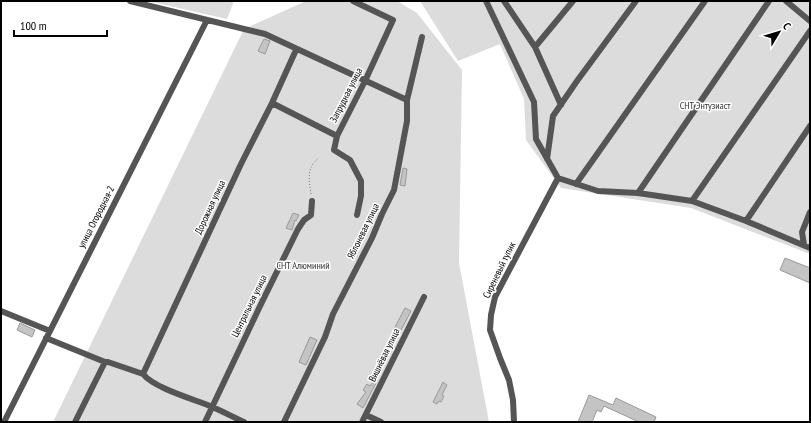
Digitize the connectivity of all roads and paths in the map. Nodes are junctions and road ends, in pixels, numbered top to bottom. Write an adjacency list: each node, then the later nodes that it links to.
1 (130, 1): 10 (street)
2 (353, 1): 16 (street, Запрудная улица)
3 (486, 1): 23 (street)
4 (573, 1): 14 (street)
5 (636, 1): 19 (street)
6 (705, 1): 25 (street)
7 (769, 1): 26 (street)
8 (786, 1): 11 (street)
9 (506, 2): 14 (street)
10 (207, 20): 15 (street); 35 (street, улица Огородная-2)
11 (810, 21)
12 (810, 31): 28 (street)
13 (422, 37): 17 (street, Яблоневая улица)
14 (535, 47): 19 (street)
15 (296, 50): 16 (street); 18 (street, Дорожная улица)
16 (365, 81): 17 (street); 21 (street, Запрудная улица)
17 (407, 100): 45 (street, Яблоневая улица)
18 (272, 103): 21 (street); 38 (street, Дорожная улица)
19 (561, 104): 23 (street)
20 (810, 126): 31 (street)
21 (337, 136): 30 (street, Запрудная улица)
22 (319, 158): 27 (path)
23 (547, 159): 24 (street)
24 (558, 178): 25 (street); 48 (street, Сиреневый тупик)
25 (576, 184): 26 (street)
26 (638, 193): 28 (street)
27 (312, 201): 39 (street, Центральная улица)
28 (692, 201): 31 (street)
29 (810, 214): 32 (street)
30 (357, 215)
31 (746, 221): 32 (street)
32 (807, 247)
33 (424, 297): 40 (street, Вишнёвая улица)
34 (1, 311): 35 (street)
35 (50, 331): 36 (street, улица Огородная-2)
36 (46, 338): 37 (street); 41 (street, улица Огородная-2)
37 (105, 362): 38 (street); 42 (street)
38 (143, 374): 39 (street)
39 (212, 407): 43 (street, Центральная улица); 44 (street)
40 (366, 415): 46 (street, Вишнёвая улица); 47 (street)
41 (4, 422)
42 (75, 422)
43 (205, 422)
44 (244, 422)
45 (284, 422)
46 (362, 422)
47 (381, 422)
48 (514, 422)

